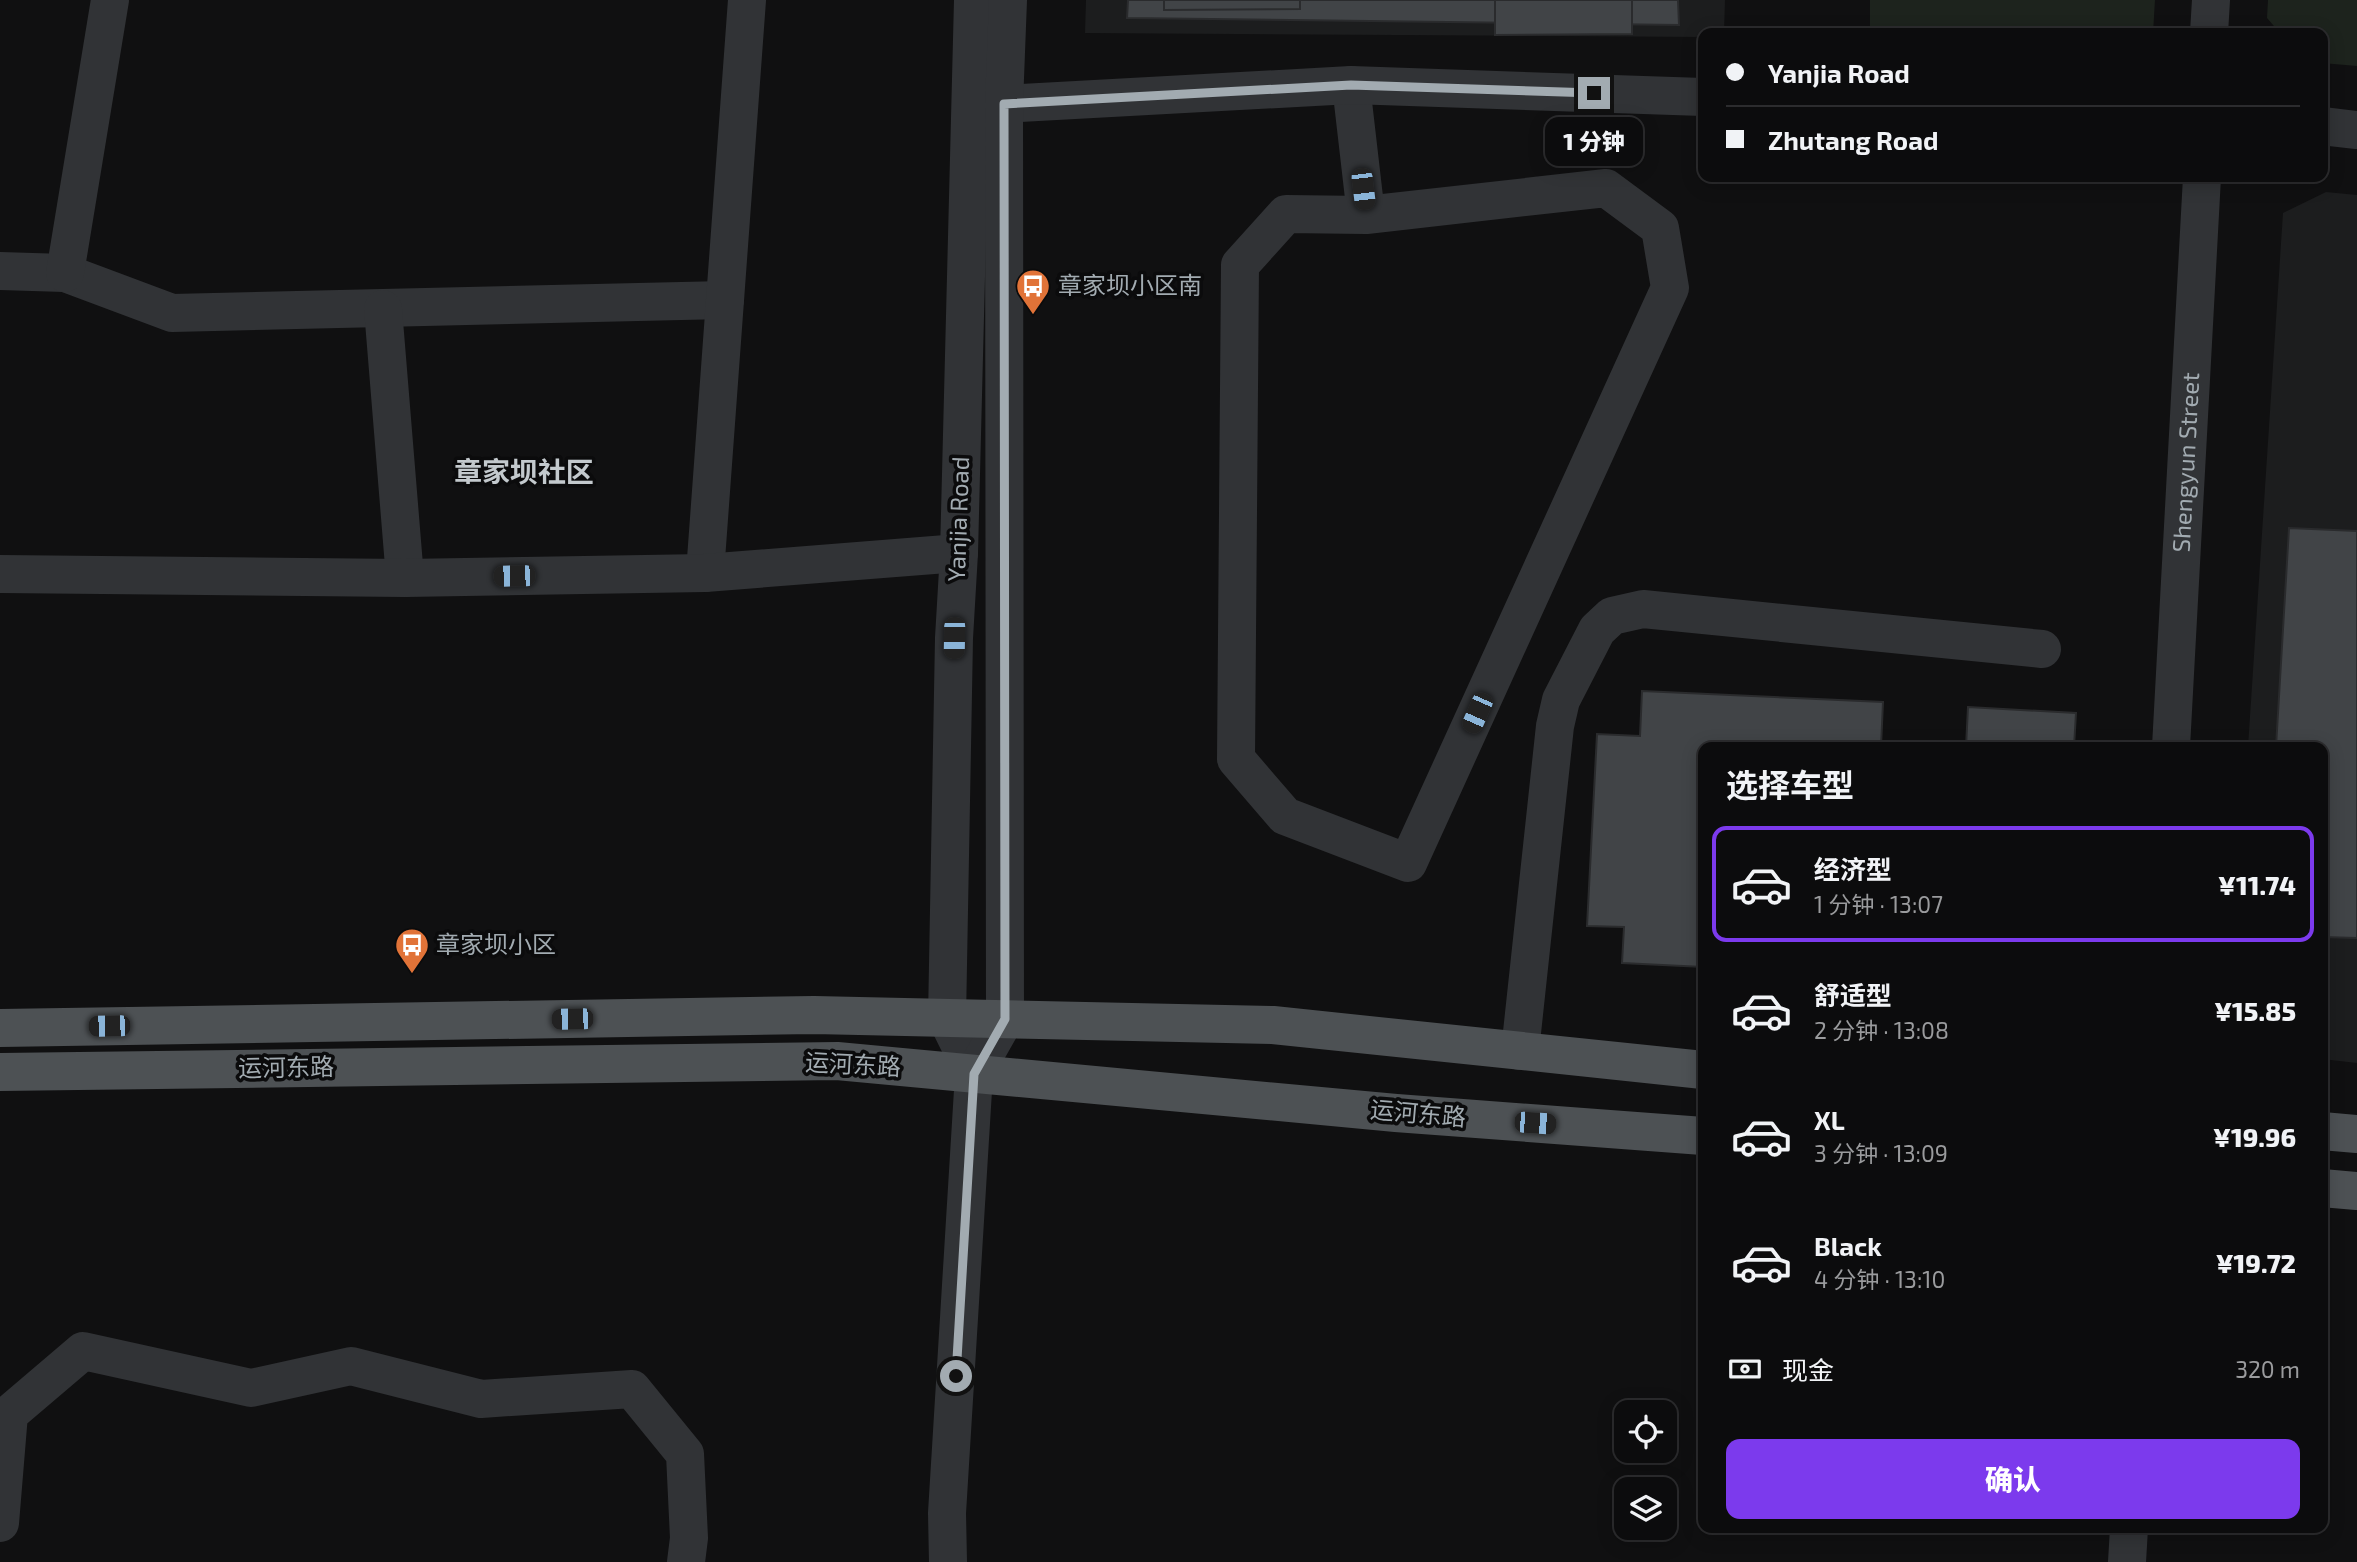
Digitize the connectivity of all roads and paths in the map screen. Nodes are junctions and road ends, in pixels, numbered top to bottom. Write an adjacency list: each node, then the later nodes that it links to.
1 (110, 0): 15 (street)
2 (747, 0): 16 (street)
3 (973, 0): 18 (street, Yanjia Road)
4 (1008, 0): 9 (street, Yanjia Road)
5 (2211, 0): 6 (street)
6 (2209, 28)
7 (1351, 85): 8 (street); 9 (street); 13 (street)
8 (1698, 97)
9 (1004, 104): 25 (street, Yanjia Road)
10 (2328, 127): 11 (street)
11 (2357, 130)
12 (2202, 182): 23 (street, Shengyun Street)
13 (1366, 215): 13 (street)
14 (0, 271): 15 (street)
15 (65, 273): 17 (street)
16 (725, 300): 17 (street); 19 (street)
17 (383, 309): 21 (street)
18 (959, 553): 19 (street); 24 (street, Yanjia Road)
19 (705, 573): 21 (street)
20 (0, 574): 21 (street)
21 (405, 578)
22 (2042, 649): 27 (street)
23 (2171, 742)
24 (947, 1018): 25 (main road, 运河东路); 26 (main road, 运河东路); 30 (street, Yanjia Road)
25 (1005, 1019): 27 (main road, 运河东路); 30 (street, Yanjia Road)
26 (0, 1028)
27 (1520, 1051): 28 (main road, 运河东路)
28 (1698, 1069)
29 (0, 1072): 30 (main road, 运河东路)
30 (974, 1074): 33 (main road, 运河东路); 39 (street, Yanjia Road)
31 (2328, 1132): 32 (main road)
32 (2357, 1134)
33 (1698, 1136)
34 (2328, 1189): 35 (main road)
35 (2357, 1191)
36 (0, 1523): 38 (street)
37 (2129, 1533): 40 (street)
38 (687, 1562)
39 (948, 1562)
40 (2127, 1562)

